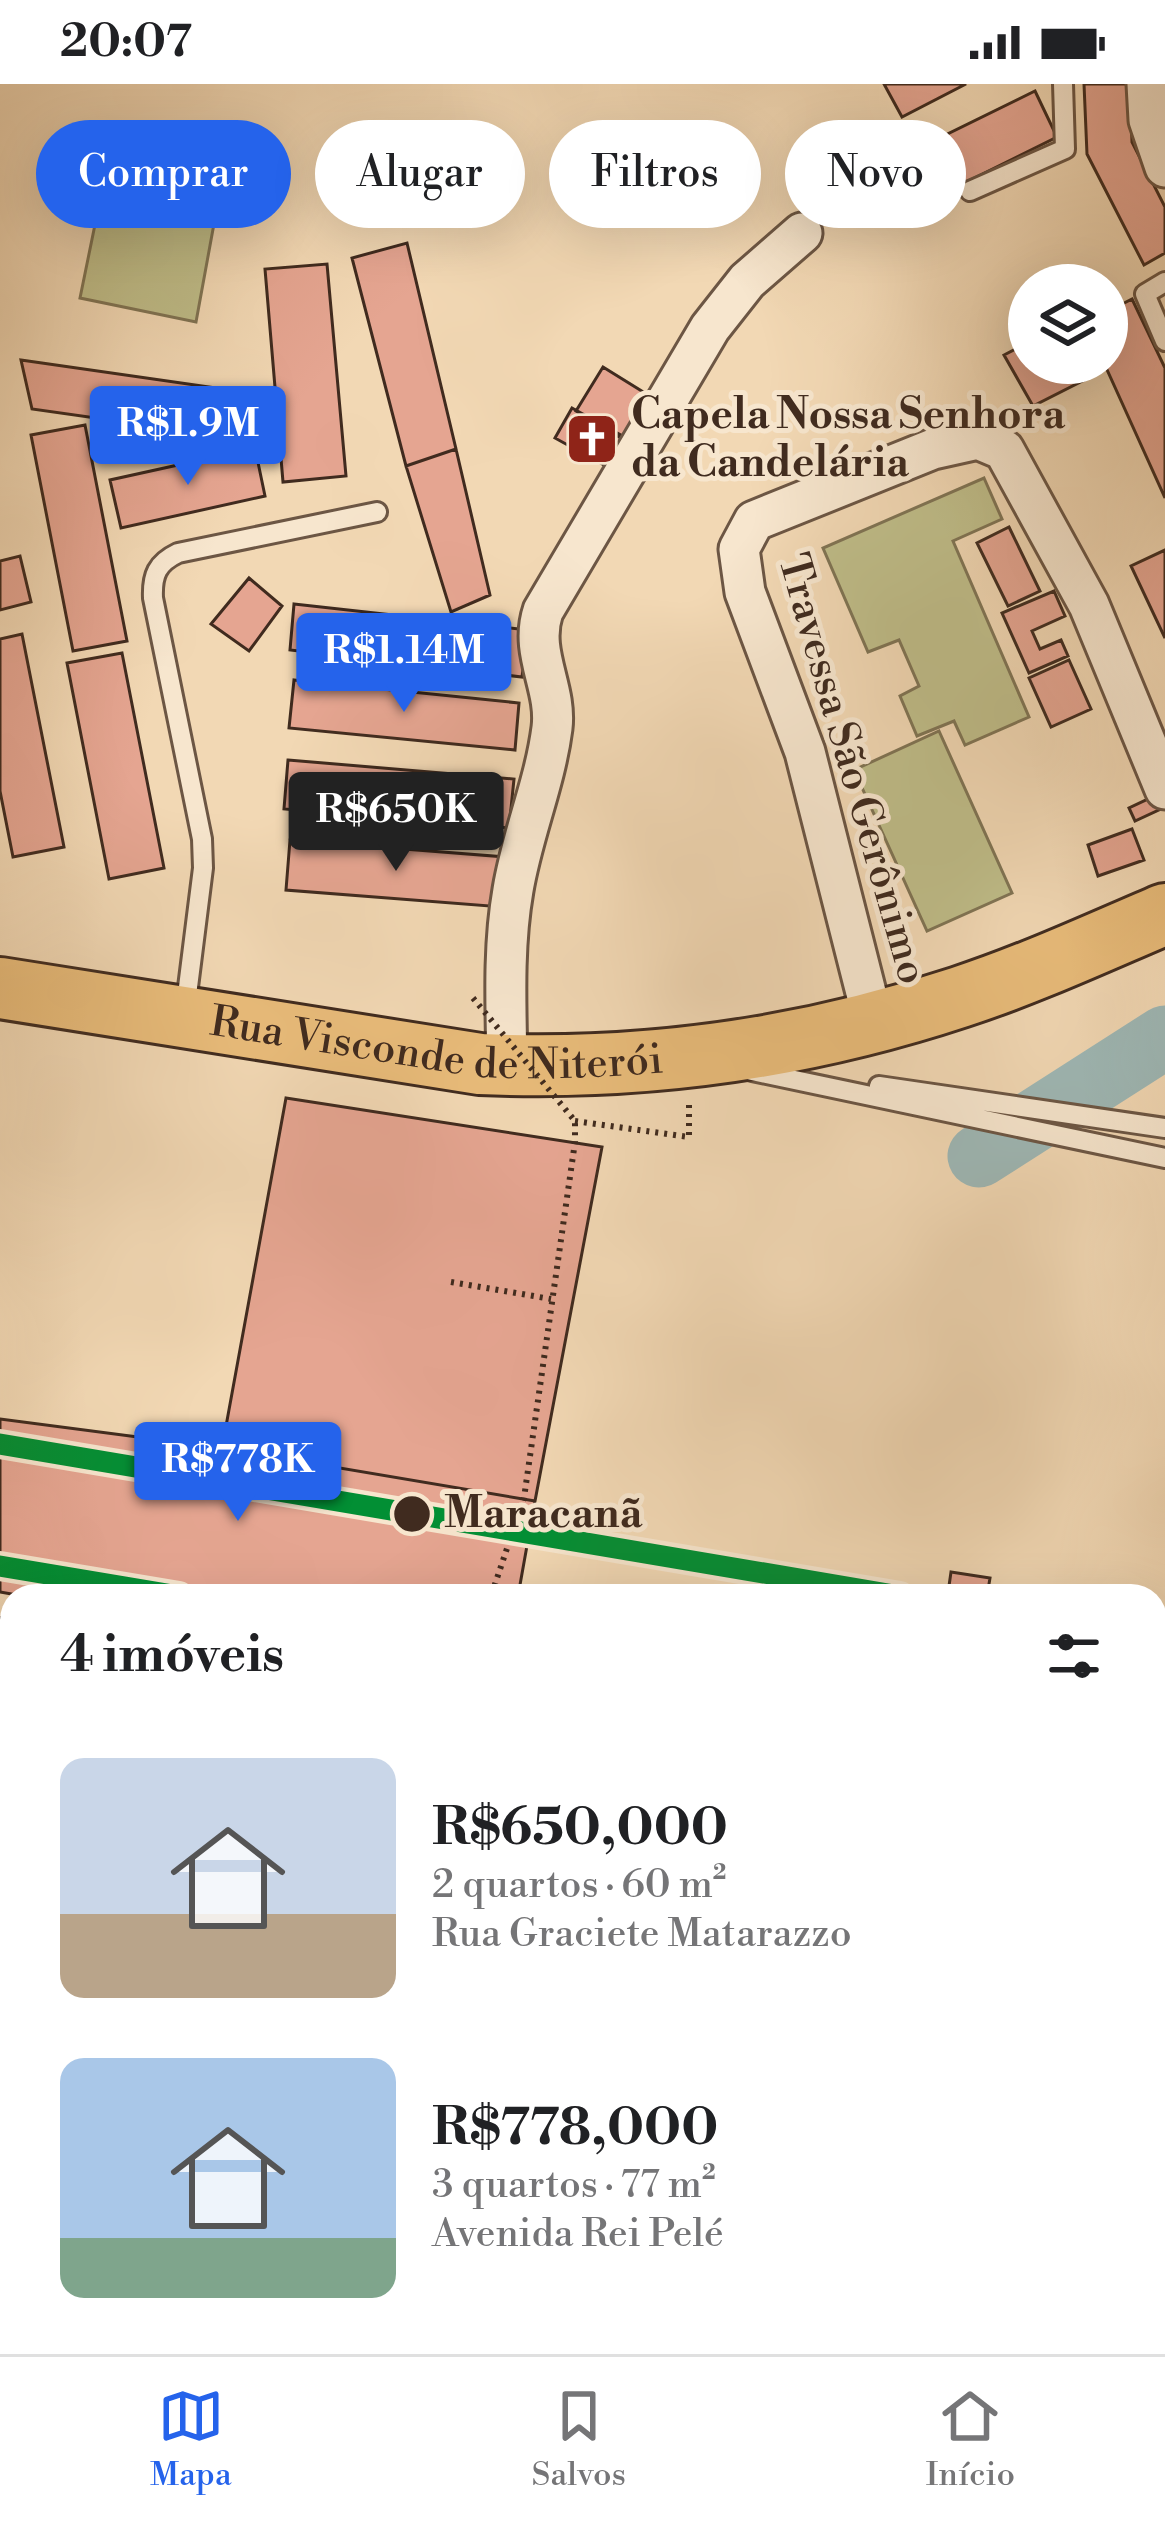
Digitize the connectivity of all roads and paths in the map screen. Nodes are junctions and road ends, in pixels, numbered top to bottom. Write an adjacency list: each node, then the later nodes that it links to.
1 (1063, 84): 4 (lane)
2 (1147, 84): 3 (street)
3 (1165, 167)
4 (970, 191)
5 (802, 232): 16 (street)
6 (1165, 282): 7 (lane)
7 (1165, 341)
8 (377, 512): 13 (lane)
9 (1165, 789): 14 (street, Travessa São Gerônimo)
10 (1165, 914): 14 (main road, Rua Visconde de Niterói)
11 (0, 988): 13 (main road, Rua Visconde de Niterói)
12 (473, 998): 17 (path, bridge)
13 (184, 1018): 16 (main road, Rua Visconde de Niterói)
14 (874, 1024): 15 (main road, Rua Visconde de Niterói)
15 (689, 1057): 16 (main road, Rua Visconde de Niterói); 18 (lane); 20 (lane)
16 (506, 1065)
17 (575, 1121): 19 (path); 22 (path, bridge)
18 (1165, 1128)
19 (689, 1137)
20 (1165, 1158)
21 (451, 1282): 22 (path)
22 (551, 1299): 23 (path, bridge)
23 (495, 1584)

